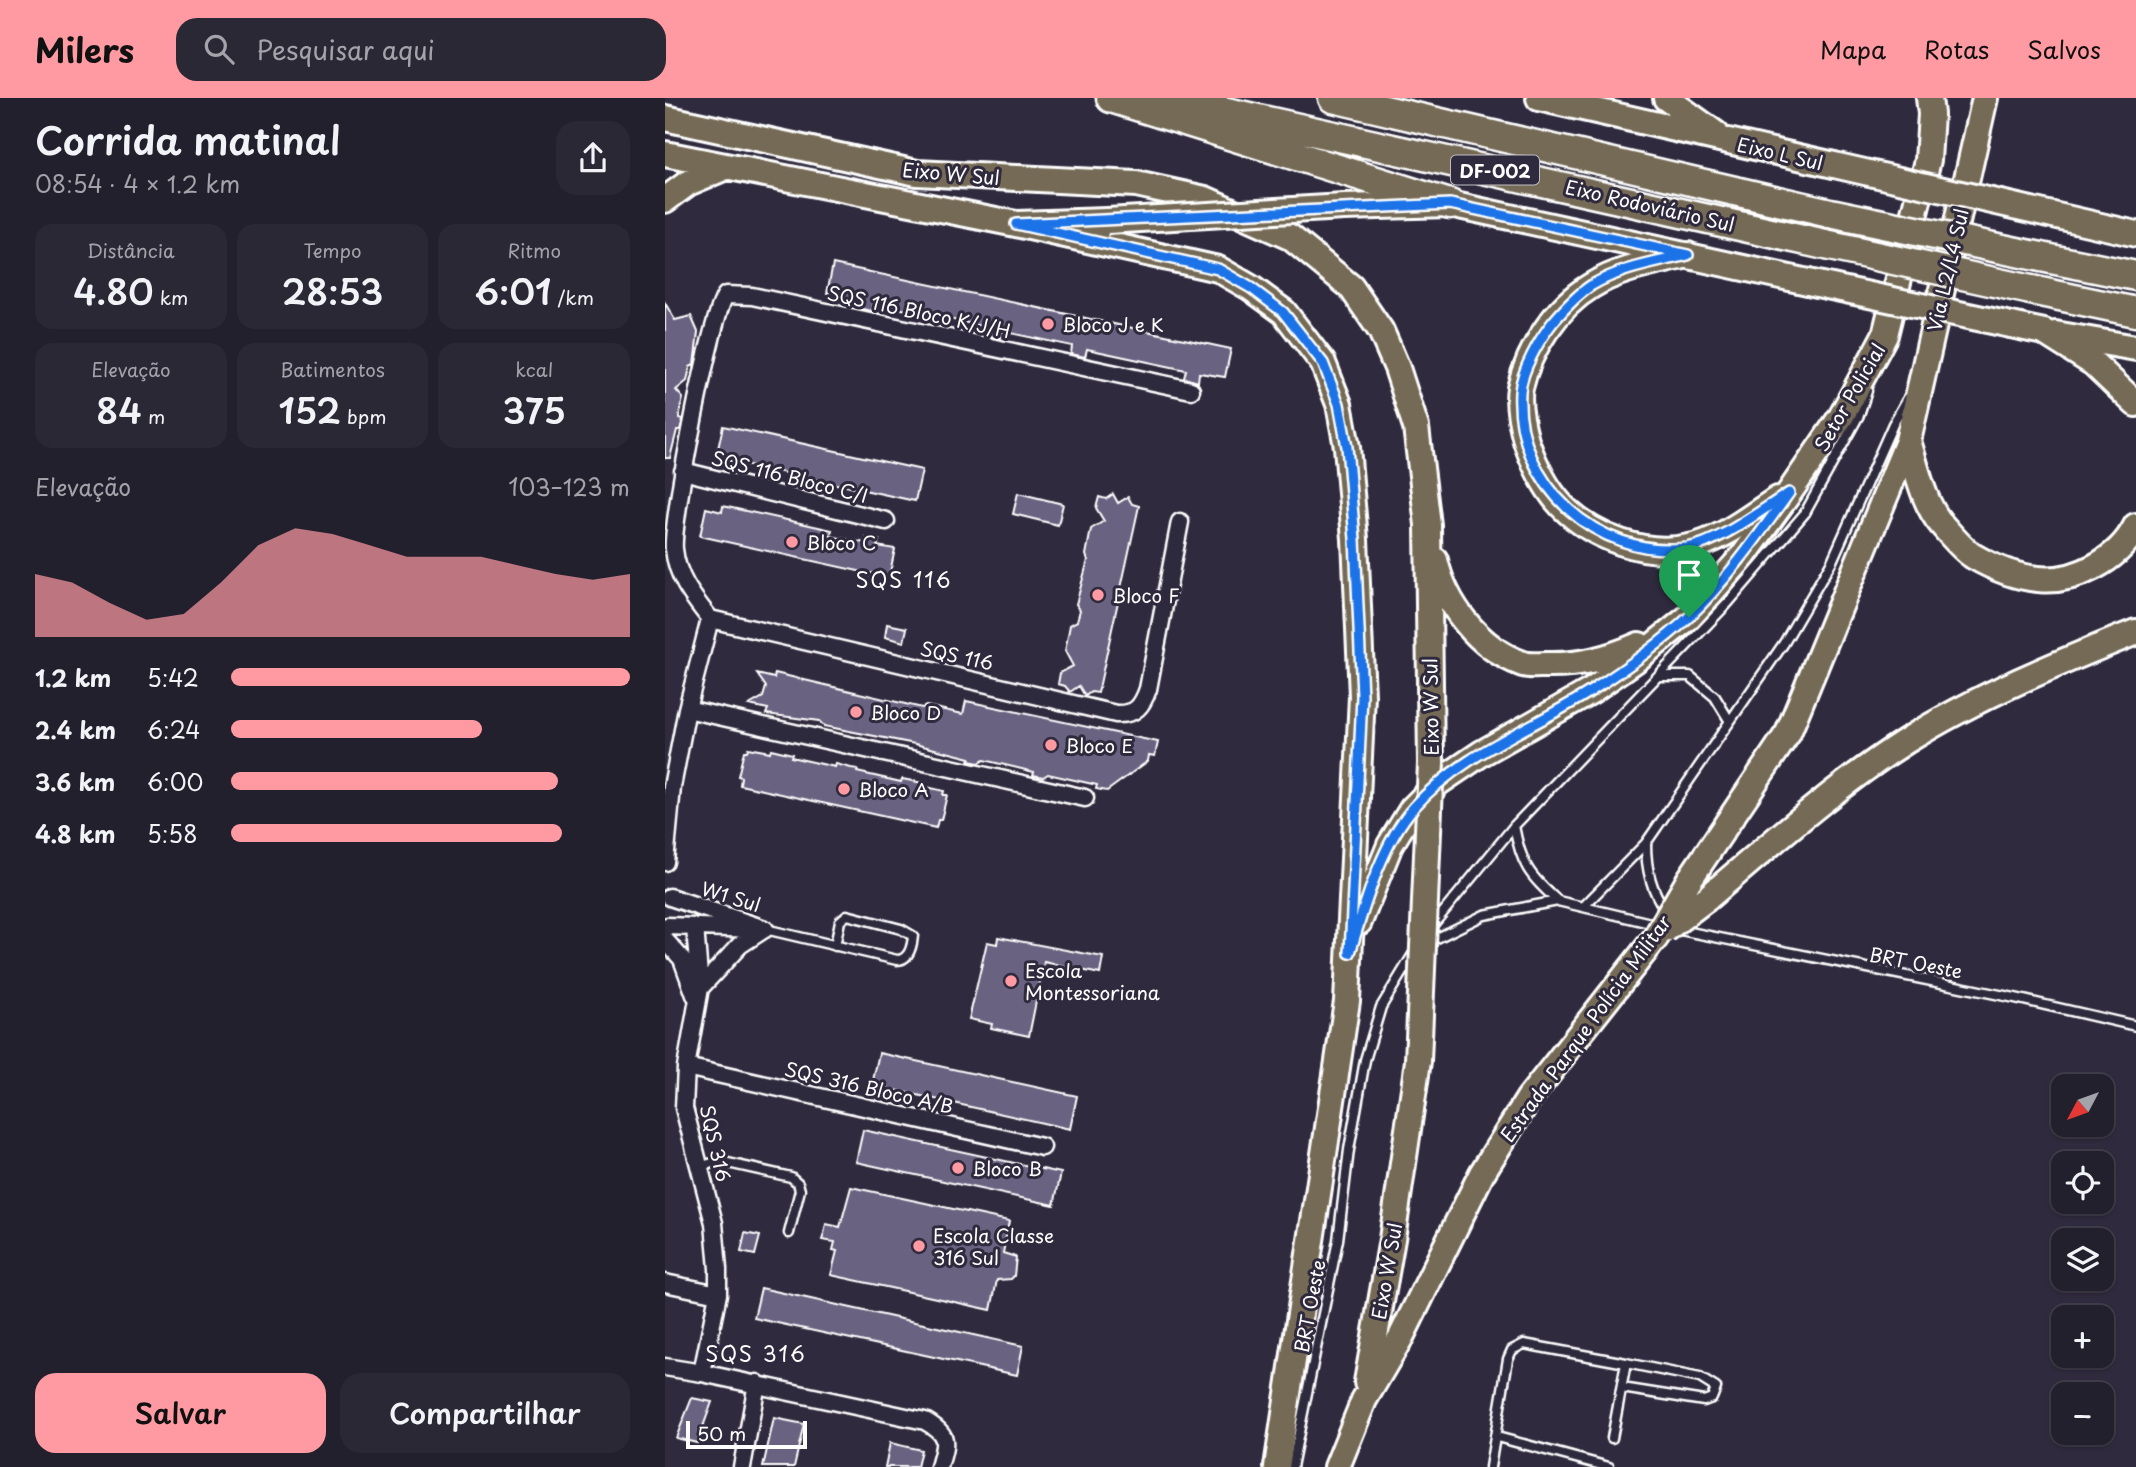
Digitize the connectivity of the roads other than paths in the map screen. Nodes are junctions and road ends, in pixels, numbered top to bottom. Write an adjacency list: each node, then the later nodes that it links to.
1 (1111, 98): 13 (highway)
2 (1164, 98): 20 (highway, Eixo Rodoviário Sul / DF-002, bridge)
3 (1333, 98): 19 (highway, Eixo Rodoviário Sul / DF-002, bridge)
4 (1539, 98): 9 (main road, Eixo L Sul)
5 (1666, 98): 9 (main road)
6 (1929, 98): 23 (main road, Setor Policial)
7 (1985, 98): 24 (main road, Via L2/L4 Sul)
8 (665, 118): 32 (main road, Eixo W Sul)
9 (1725, 141): 16 (main road, Eixo L Sul, bridge)
10 (665, 154): 11 (main road, Eixo W Sul)
11 (726, 167): 12 (main road); 15 (main road, Eixo W Sul)
12 (665, 200)
13 (1450, 204): 15 (main road, Eixo W Sul, bridge); 18 (main road, Eixo W Sul)
14 (2136, 216): 16 (main road)
15 (1016, 224): 55 (main road)
16 (2111, 228): 17 (main road, Eixo L Sul)
17 (2136, 234)
18 (1688, 255): 21 (main road, Eixo W Sul, bridge); 29 (main road)
19 (2136, 276)
20 (2136, 312)
21 (2043, 332): 22 (main road, Eixo W Sul); 26 (main road)
22 (2136, 348)
23 (1871, 360): 29 (main road, Setor Policial); 37 (lane)
24 (1924, 371): 27 (main road, Via L2/L4 Sul); 39 (lane)
25 (1191, 390): 28 (street, SQS 116 Bloco K/J/H)
26 (2136, 404)
27 (1908, 441): 33 (main road); 53 (main road, Estrada Parque Polícia Militar, bridge)
28 (683, 471): 30 (street, SQS 116 Bloco C/I); 35 (street, SQS 116 Bloco K/J/H)
29 (1789, 493): 34 (main road, Setor Policial)
30 (886, 521)
31 (1180, 522): 35 (street, SQS 116)
32 (1428, 525): 34 (main road); 69 (main road, Eixo W Sul, bridge)
33 (2136, 526)
34 (1689, 617): 55 (main road)
35 (710, 619): 38 (street)
36 (2136, 632): 53 (main road, bridge)
37 (1658, 676): 39 (lane); 42 (lane)
38 (687, 709): 40 (street); 41 (street)
39 (1729, 720): 43 (lane)
40 (1086, 798)
41 (668, 806): 44 (street)
42 (1514, 826): 46 (lane); 54 (lane)
43 (1647, 843): 47 (lane); 51 (lane)
44 (665, 862)
45 (668, 895): 49 (street, W1 Sul); 50 (street)
46 (1558, 901): 47 (lane, BRT Oeste); 54 (lane, BRT Oeste)
47 (1584, 906): 51 (lane, BRT Oeste)
48 (695, 927): 49 (street, W1 Sul); 50 (street, W1 Sul); 56 (street, SQS 316)
49 (765, 929): 52 (lane); 56 (street)
50 (666, 931): 56 (street)
51 (1689, 933): 57 (lane, BRT Oeste)
52 (835, 946): 52 (lane)
53 (1648, 947): 69 (main road, Estrada Parque Polícia Militar)
54 (1416, 950): 75 (lane, BRT Oeste)
55 (1350, 953): 74 (main road)
56 (699, 995): 58 (street, SQS 316)
57 (2136, 1026)
58 (686, 1067): 59 (street, SQS 316 Bloco A/B); 60 (street, SQS 316)
59 (1042, 1147)
60 (699, 1167): 61 (lane); 63 (street, SQS 316)
61 (789, 1233)
62 (665, 1283): 63 (street)
63 (717, 1294): 66 (street, SQS 316)
64 (1626, 1363): 68 (lane); 68 (lane); 70 (lane)
65 (665, 1367): 66 (street)
66 (702, 1373): 67 (street)
67 (757, 1383): 72 (street); 73 (street)
68 (1622, 1388): 71 (lane)
69 (1364, 1400): 76 (main road, Estrada Parque Polícia Militar)
70 (1497, 1437): 77 (lane); 78 (lane)
71 (1612, 1438)
72 (742, 1467)
73 (939, 1467)
74 (1277, 1467)
75 (1292, 1467)
76 (1337, 1467)
77 (1490, 1467)
78 (1609, 1467)

